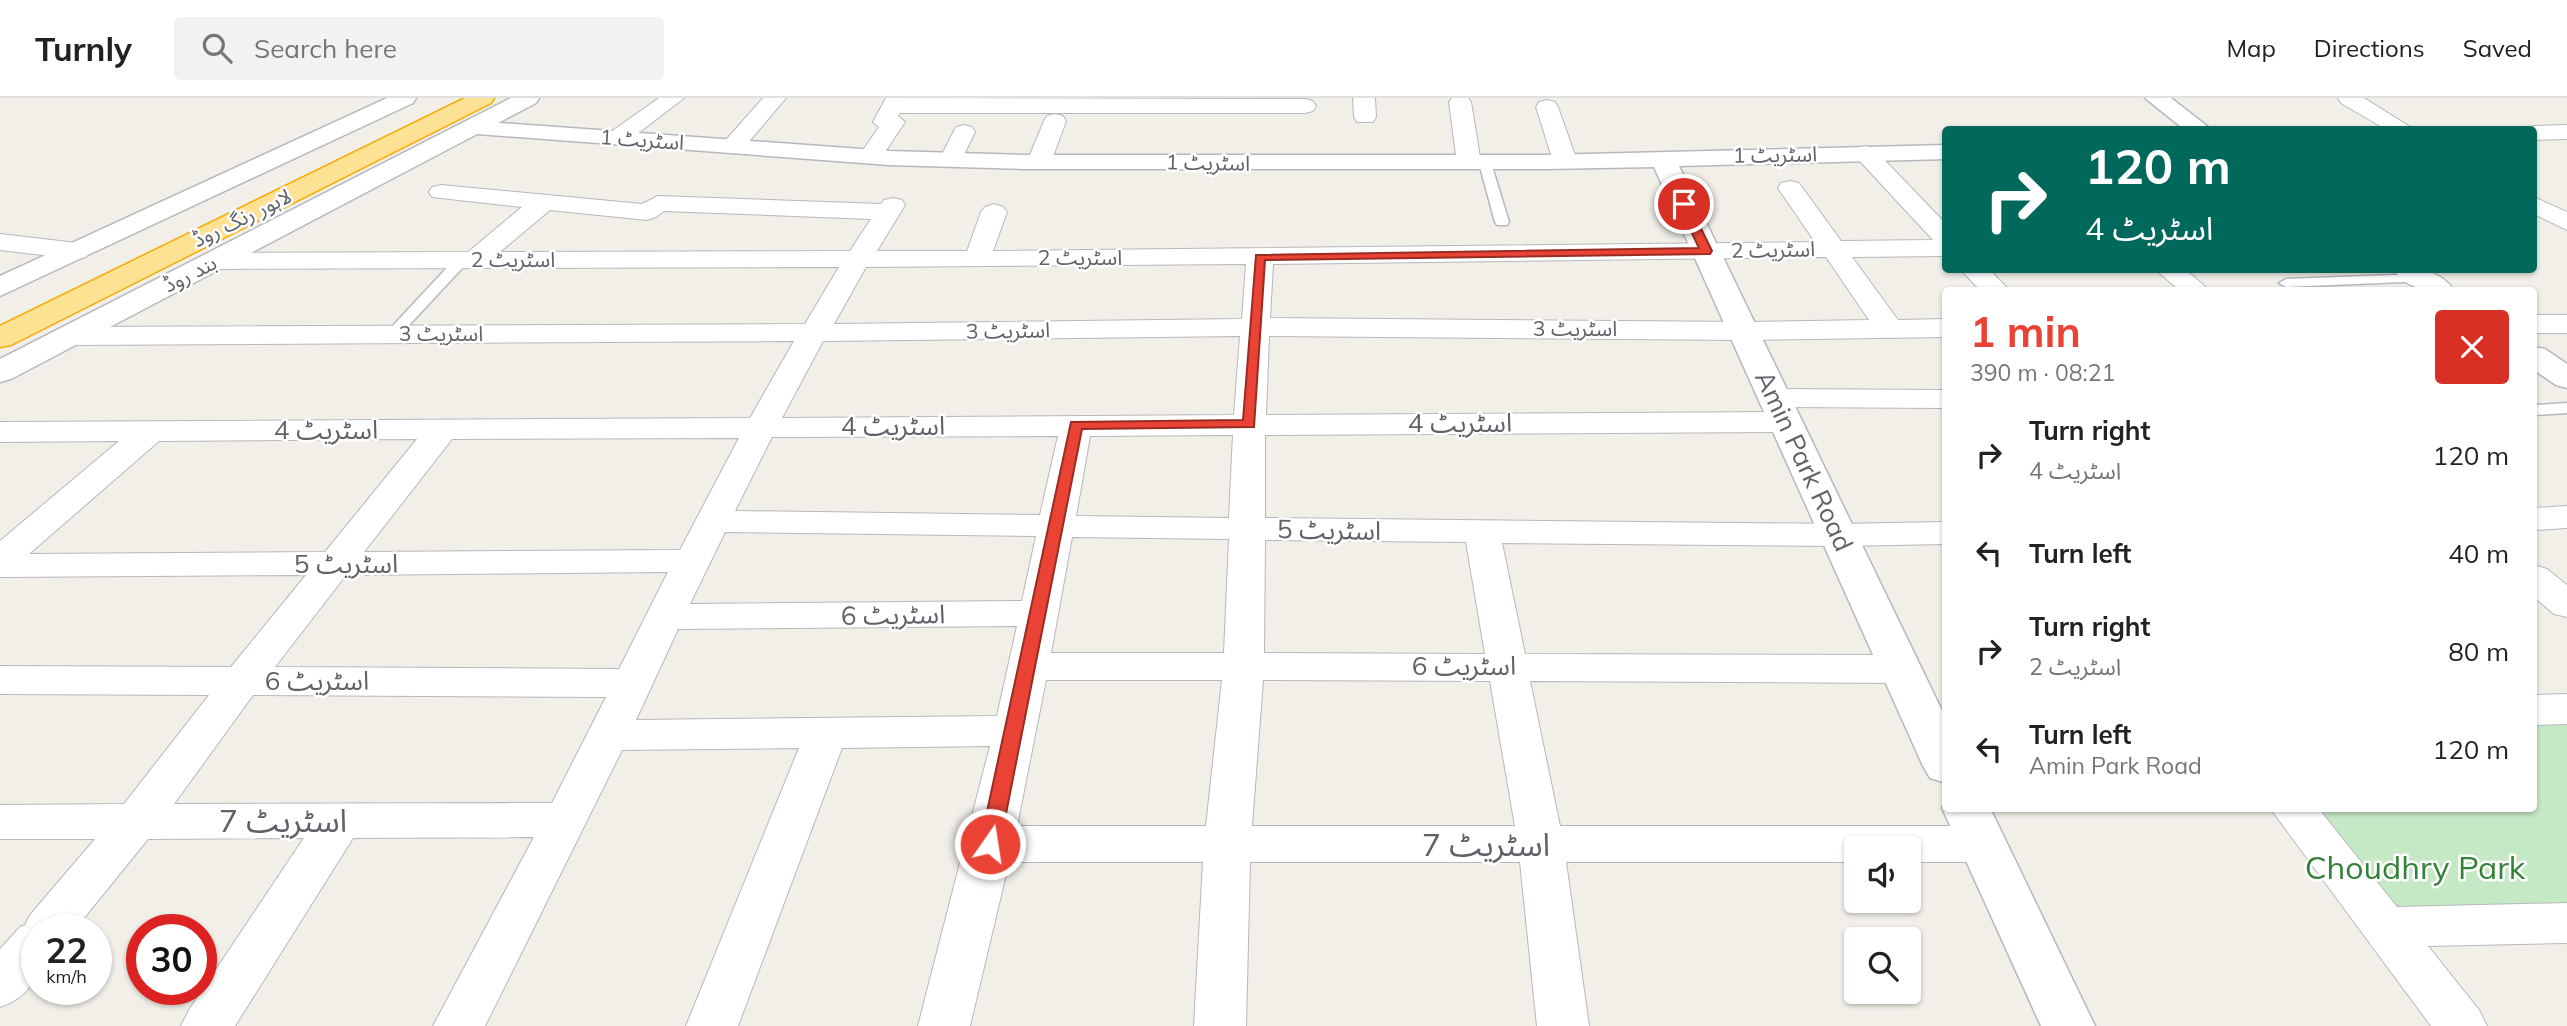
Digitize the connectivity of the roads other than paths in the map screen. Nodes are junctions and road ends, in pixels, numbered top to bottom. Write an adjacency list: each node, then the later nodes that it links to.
1 (405, 98): 42 (street)
2 (451, 98): 56 (highway, لاہور رنگ روڈ)
3 (483, 98): 66 (highway, لاہور رنگ روڈ)
4 (528, 98): 17 (street, بند روڈ)
5 (673, 98): 21 (street)
6 (775, 98): 22 (street)
7 (2156, 98): 15 (street)
8 (2349, 98): 16 (street)
9 (894, 102): 10 (street); 25 (street)
10 (1114, 102): 12 (street)
11 (1460, 102): 30 (street)
12 (1305, 106)
13 (1546, 107): 28 (street)
14 (1055, 121): 29 (street)
15 (2195, 126)
16 (2397, 126)
17 (471, 128): 21 (street, اسٹریٹ 1); 48 (street, بند روڈ)
18 (964, 132): 27 (street)
19 (2537, 132): 20 (street)
20 (2567, 132)
21 (616, 139): 22 (street, اسٹریٹ 1)
22 (733, 146): 25 (street, اسٹریٹ 1)
23 (1942, 152): 24 (street, اسٹریٹ 1)
24 (1865, 153): 26 (street, اسٹریٹ 1); 38 (street)
25 (871, 156): 27 (street, اسٹریٹ 1)
26 (1662, 157): 28 (street, اسٹریٹ 1); 43 (street, Amin Park Road)
27 (951, 160): 29 (street, اسٹریٹ 1)
28 (1565, 161): 30 (street, اسٹریٹ 1)
29 (1039, 162): 30 (street, اسٹریٹ 1)
30 (1477, 163): 36 (lane)
31 (1790, 188): 41 (street)
32 (441, 192): 33 (street)
33 (544, 202): 46 (street); 47 (street)
34 (2537, 206): 37 (street)
35 (994, 212): 45 (street)
36 (1502, 222)
37 (2567, 222)
38 (1942, 235)
39 (0, 242): 42 (street)
40 (1942, 248): 41 (street, اسٹریٹ 2)
41 (1835, 249): 43 (street, اسٹریٹ 2); 60 (street)
42 (77, 251): 53 (street)
43 (1706, 251): 44 (street, اسٹریٹ 2); 62 (street, Amin Park Road)
44 (1260, 257): 45 (street, اسٹریٹ 2); 59 (street)
45 (977, 259): 47 (street, اسٹریٹ 2)
46 (468, 260): 47 (street, اسٹریٹ 2); 48 (street, اسٹریٹ 2); 64 (lane)
47 (856, 260): 63 (street)
48 (214, 261): 65 (street, بند روڈ)
49 (1978, 273): 54 (street)
50 (2174, 273): 55 (street)
51 (2423, 279): 52 (lane)
52 (2286, 283)
53 (0, 287)
54 (1992, 287)
55 (2191, 287)
56 (0, 316)
57 (2537, 324): 58 (street)
58 (2567, 324)
59 (1257, 327): 62 (street, اسٹریٹ 3); 63 (street, اسٹریٹ 3); 74 (street)
60 (1889, 328): 61 (street, اسٹریٹ 3); 62 (street, اسٹریٹ 3)
61 (1942, 328)
62 (1743, 331): 72 (street, Amin Park Road)
63 (813, 333): 64 (street, اسٹریٹ 3); 76 (street)
64 (392, 335): 65 (street, اسٹریٹ 3)
65 (70, 336): 68 (street, بند روڈ)
66 (0, 338)
67 (2537, 358): 69 (street)
68 (0, 372)
69 (2567, 378)
70 (1942, 399): 72 (street, اسٹریٹ 4)
71 (2567, 408): 73 (lane)
72 (1780, 410): 74 (street, اسٹریٹ 4); 87 (street, Amin Park Road)
73 (2537, 410)
74 (1250, 424): 75 (street, اسٹریٹ 4); 84 (street)
75 (1076, 425): 76 (street, اسٹریٹ 4); 83 (street)
76 (763, 427): 77 (street, اسٹریٹ 4); 82 (street)
77 (443, 429): 78 (street, اسٹریٹ 4); 90 (street)
78 (151, 431): 79 (street, اسٹریٹ 4); 88 (street)
79 (0, 432)
80 (2567, 517): 81 (street)
81 (2537, 519)
82 (713, 521): 83 (street, اسٹریٹ 5); 89 (street)
83 (1056, 526): 84 (street, اسٹریٹ 5); 94 (street)
84 (1247, 529): 85 (street, اسٹریٹ 5); 96 (street)
85 (1482, 532): 87 (street, اسٹریٹ 5); 98 (street)
86 (1942, 533): 87 (street, اسٹریٹ 5)
87 (1839, 535): 99 (street, Amin Park Road)
88 (0, 560)
89 (692, 561): 90 (street, اسٹریٹ 5); 95 (street)
90 (335, 564): 91 (street, اسٹریٹ 5); 101 (street)
91 (0, 566)
92 (2537, 579): 93 (street)
93 (2567, 605)
94 (1038, 613): 95 (street, اسٹریٹ 6); 97 (street)
95 (664, 617): 102 (street)
96 (1244, 665): 97 (street, اسٹریٹ 6); 98 (street, اسٹریٹ 6); 117 (street)
97 (1028, 666): 105 (street)
98 (1508, 666): 99 (street, اسٹریٹ 6); 116 (street)
99 (1900, 669): 108 (street, Amin Park Road)
100 (0, 680): 101 (street, اسٹریٹ 6)
101 (242, 681): 102 (street, اسٹریٹ 6); 113 (street)
102 (633, 683): 107 (street)
103 (2567, 709): 104 (street)
104 (2537, 710)
105 (1014, 731): 106 (street); 115 (street)
106 (826, 734): 107 (street); 125 (street)
107 (607, 735): 110 (street)
108 (1942, 758)
109 (2295, 812): 120 (street)
110 (565, 820): 111 (street, اسٹریٹ 7); 124 (street)
111 (340, 821): 113 (street, اسٹریٹ 7); 123 (street)
112 (0, 822): 113 (street, اسٹریٹ 7)
113 (136, 822): 118 (street)
114 (1974, 826): 116 (street, اسٹریٹ 7); 129 (street)
115 (990, 844): 117 (street, اسٹریٹ 7); 126 (street)
116 (1541, 845): 117 (street, اسٹریٹ 7); 128 (street)
117 (1227, 846): 127 (street)
118 (59, 914)
119 (2567, 923): 120 (street)
120 (2384, 927): 130 (street)
121 (21, 960): 122 (street)
122 (0, 985)
123 (207, 1026)
124 (459, 1026)
125 (712, 1026)
126 (944, 1026)
127 (1220, 1026)
128 (1563, 1026)
129 (2068, 1026)
130 (2461, 1026)

